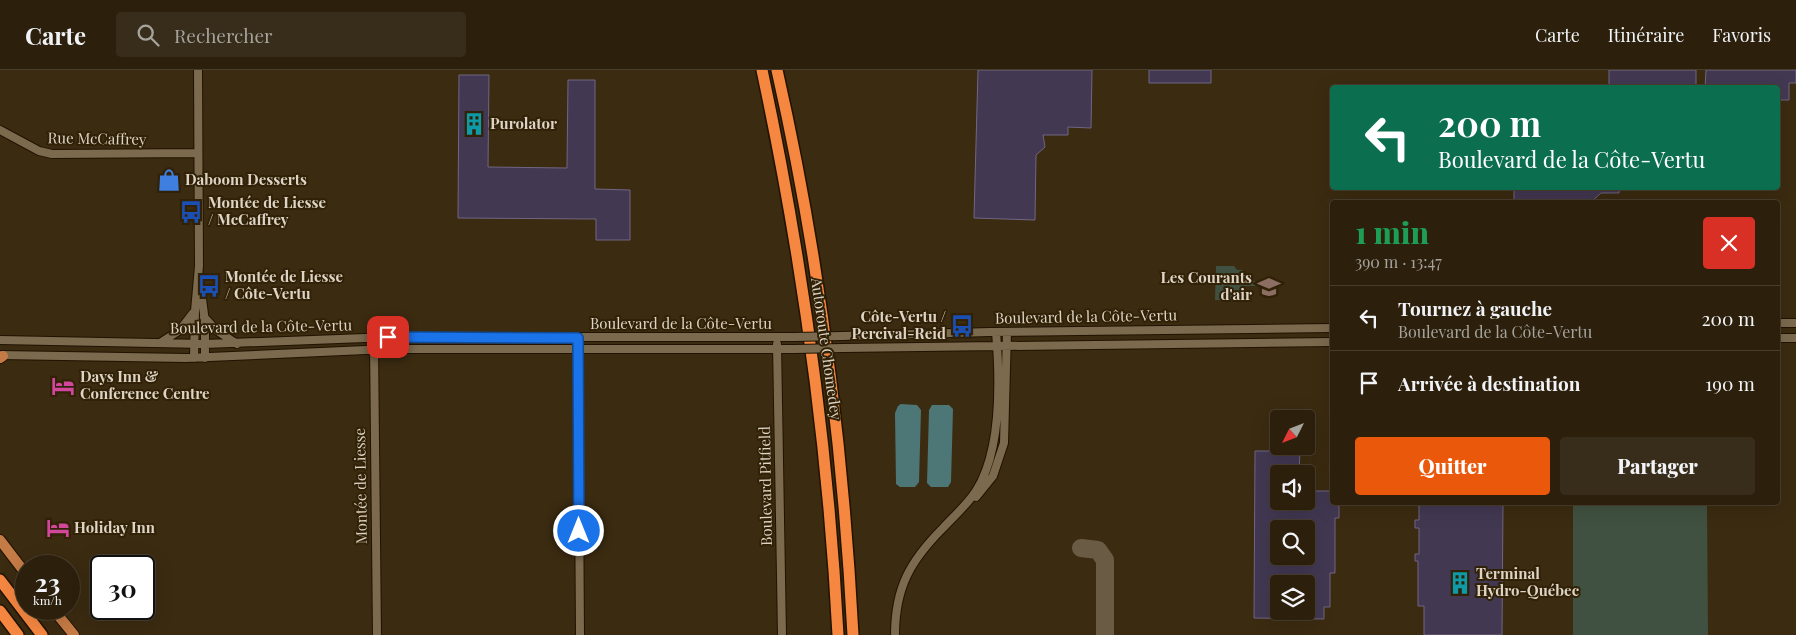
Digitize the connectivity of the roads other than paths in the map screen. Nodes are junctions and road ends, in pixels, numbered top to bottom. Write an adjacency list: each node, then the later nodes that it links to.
1 (198, 70): 5 (street)
2 (762, 70): 45 (highway, Autoroute Chomedey)
3 (777, 70): 46 (highway, Autoroute Chomedey)
4 (0, 130): 5 (street, Rue McCaffrey)
5 (198, 153): 6 (street)
6 (198, 266): 7 (street); 8 (street)
7 (194, 311): 21 (street); 22 (street)
8 (204, 317): 23 (street); 24 (street)
9 (1796, 323): 10 (street)
10 (1780, 324)
11 (1330, 328): 13 (street, Boulevard de la Côte-Vertu)
12 (996, 332): 13 (street, Boulevard de la Côte-Vertu); 14 (street, Boulevard de la Côte-Vertu, bridge); 26 (street)
13 (1007, 332): 25 (street)
14 (777, 337): 16 (street, Boulevard de la Côte-Vertu); 27 (street, Boulevard Pitfield)
15 (374, 338): 16 (street, Boulevard de la Côte-Vertu); 24 (street, Boulevard de la Côte-Vertu); 28 (street, Montée de Liesse)
16 (578, 338): 29 (street)
17 (1780, 338): 18 (street)
18 (1796, 338)
19 (0, 340): 21 (street, Boulevard de la Côte-Vertu)
20 (1330, 342): 25 (street, Boulevard de la Côte-Vertu)
21 (160, 343): 22 (street, Boulevard de la Côte-Vertu)
22 (194, 344): 23 (street, Boulevard de la Côte-Vertu); 31 (street)
23 (205, 344): 24 (street, Boulevard de la Côte-Vertu); 32 (street)
24 (237, 344)
25 (1007, 345): 26 (street, Boulevard de la Côte-Vertu); 33 (street)
26 (997, 346): 27 (street, Boulevard de la Côte-Vertu, bridge); 33 (street)
27 (777, 348): 29 (street, Boulevard de la Côte-Vertu); 44 (street, Boulevard Pitfield)
28 (374, 349): 29 (street, Boulevard de la Côte-Vertu); 32 (street, Boulevard de la Côte-Vertu); 42 (street, Montée de Liesse)
29 (578, 349): 43 (street)
30 (1, 356): 31 (street, Boulevard de la Côte-Vertu)
31 (194, 358): 32 (street, Boulevard de la Côte-Vertu)
32 (205, 358)
33 (963, 508): 47 (street)
34 (0, 540): 35 (main road)
35 (15, 560)
36 (0, 580): 40 (highway)
37 (0, 611): 39 (highway)
38 (62, 620): 41 (main road)
39 (18, 635)
40 (42, 635)
41 (74, 635)
42 (377, 635)
43 (580, 635)
44 (782, 635)
45 (838, 635)
46 (853, 635)
47 (895, 635)

